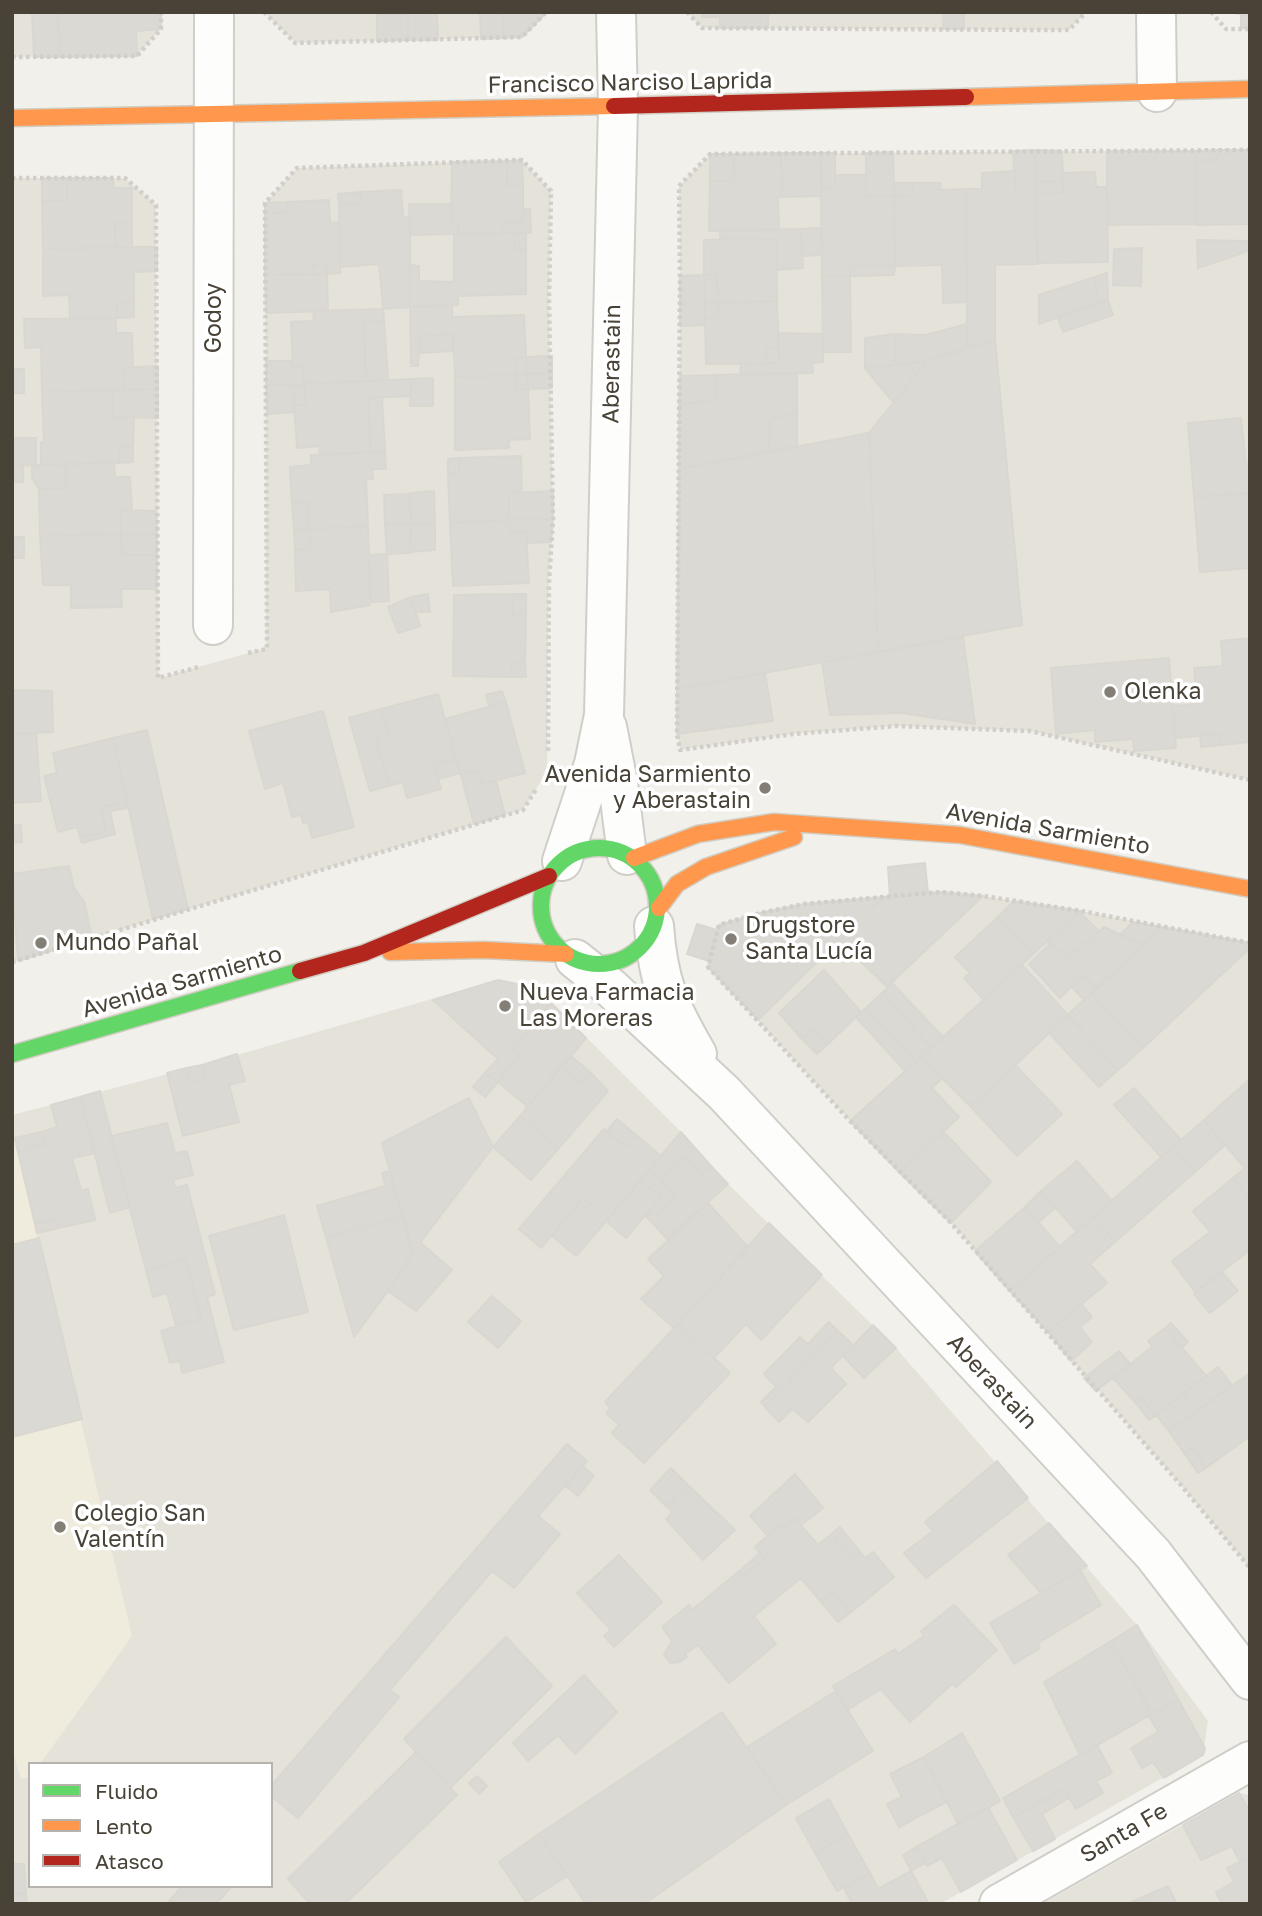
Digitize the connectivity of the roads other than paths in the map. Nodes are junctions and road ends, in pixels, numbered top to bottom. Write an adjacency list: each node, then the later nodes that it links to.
1 (214, 12): 7 (street, Godoy)
2 (616, 12): 6 (street, Aberastain)
3 (1156, 12): 5 (street)
4 (1250, 89): 5 (street, Francisco Narciso Laprida)
5 (1157, 92): 6 (street, Francisco Narciso Laprida)
6 (618, 106): 7 (street, Francisco Narciso Laprida); 10 (street, Aberastain)
7 (214, 114): 8 (street, Francisco Narciso Laprida); 9 (street, Godoy)
8 (12, 118)
9 (213, 625)
10 (604, 715): 12 (street, Aberastain); 13 (street, Aberastain)
11 (837, 827): 12 (street, Avenida Sarmiento); 14 (street, Avenida Sarmiento); 15 (street, Avenida Sarmiento)
12 (631, 856): 13 (street); 15 (street)
13 (555, 869): 16 (street, Avenida Sarmiento); 17 (street)
14 (1250, 889)
15 (657, 917): 17 (street); 19 (street, Aberastain)
16 (364, 953): 17 (street, Avenida Sarmiento); 18 (street, Avenida Sarmiento)
17 (570, 956): 19 (street, Aberastain)
18 (12, 1054)
19 (724, 1093): 20 (street, Aberastain)
20 (1250, 1680)
21 (1250, 1761): 22 (street, Santa Fe)
22 (999, 1904)

